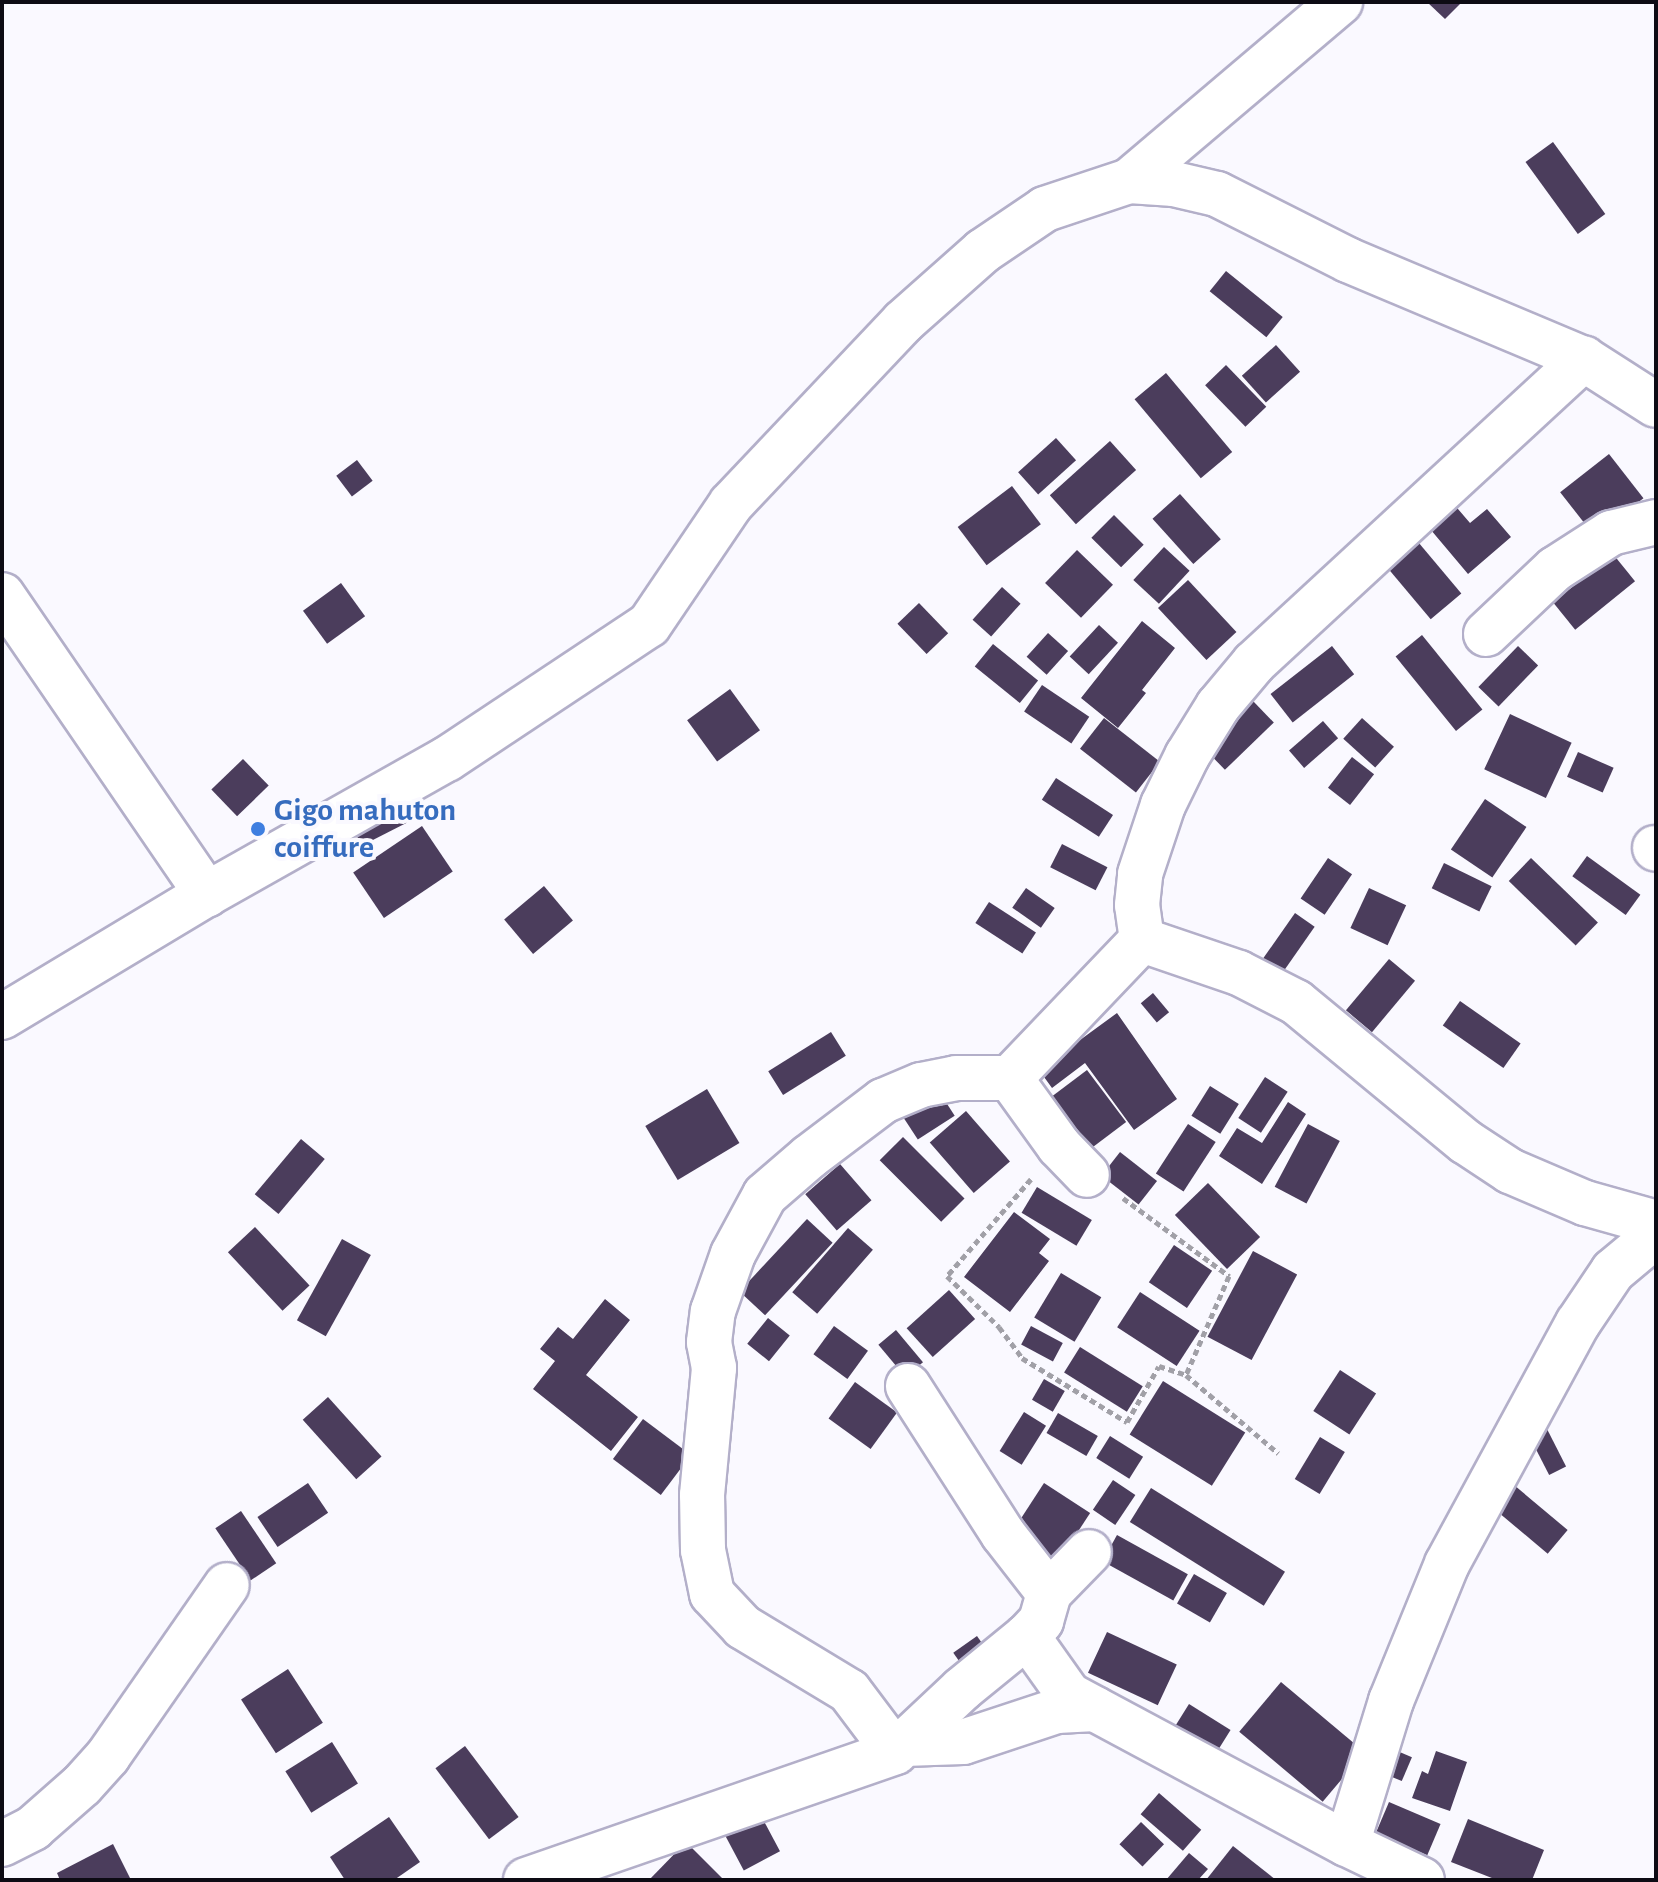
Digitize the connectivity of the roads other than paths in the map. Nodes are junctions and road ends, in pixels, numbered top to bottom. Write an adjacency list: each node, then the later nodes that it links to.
1 (1340, 2): 2 (street)
2 (1129, 181): 3 (street); 8 (street)
3 (1584, 359): 4 (street); 9 (street)
4 (1656, 405)
5 (1656, 522): 7 (street)
6 (2, 595): 8 (street)
7 (1486, 634)
8 (207, 894): 10 (street)
9 (1142, 940): 11 (street); 13 (street)
10 (2, 1017)
11 (1010, 1078): 12 (street); 21 (street)
12 (1073, 1160)
13 (1656, 1223)
14 (1656, 1235): 23 (street)
15 (908, 1386): 18 (street)
16 (1089, 1552): 18 (street)
17 (227, 1585): 22 (street)
18 (1049, 1593): 19 (street)
19 (1027, 1636): 20 (street); 21 (street)
20 (1095, 1709): 21 (street); 23 (street)
21 (899, 1748): 24 (street)
22 (2, 1844)
23 (1347, 1844): 25 (street)
24 (526, 1880)
25 (1422, 1880)

